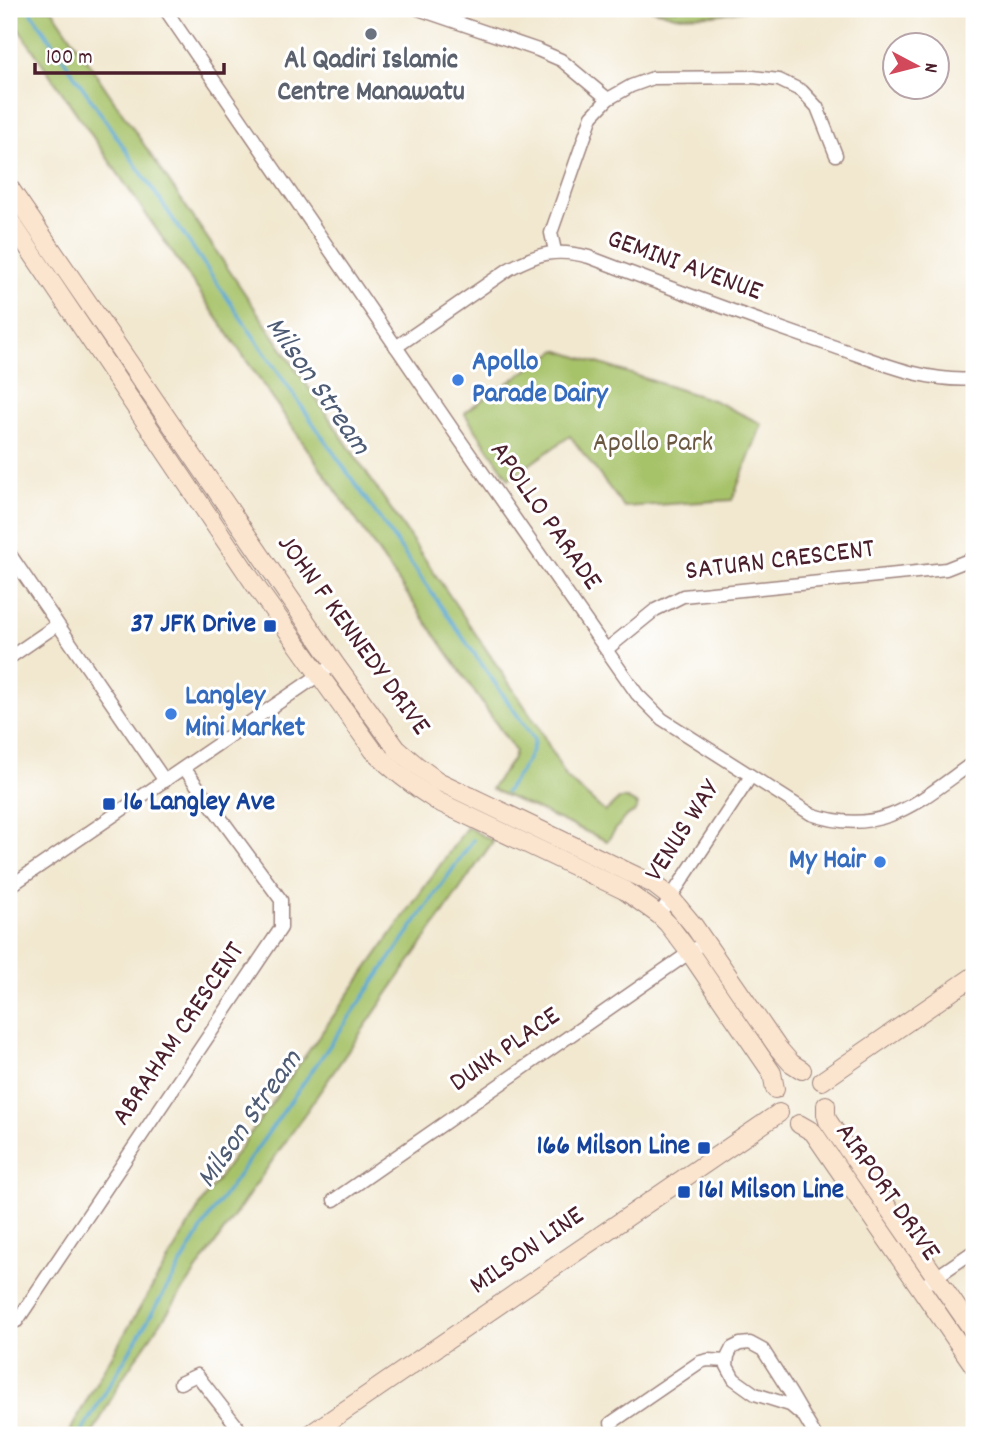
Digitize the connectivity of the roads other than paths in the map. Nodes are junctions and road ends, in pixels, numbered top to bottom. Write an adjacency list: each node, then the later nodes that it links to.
1 (165, 9): 8 (street, APOLLO PARADE)
2 (418, 9): 3 (street)
3 (608, 99): 4 (street); 7 (street)
4 (836, 155)
5 (11, 194): 10 (main road, JOHN F KENNEDY DRIVE)
6 (9, 219): 11 (main road, JOHN F KENNEDY DRIVE)
7 (555, 251): 8 (street, GEMINI AVENUE); 9 (street, GEMINI AVENUE)
8 (396, 347): 15 (street, APOLLO PARADE)
9 (974, 379)
10 (176, 433): 11 (main road); 17 (main road, JOHN F KENNEDY DRIVE)
11 (159, 443): 17 (main road, JOHN F KENNEDY DRIVE)
12 (9, 553): 14 (street)
13 (974, 558): 15 (street, SATURN CRESCENT)
14 (57, 625): 16 (street); 21 (street)
15 (607, 649): 20 (street, APOLLO PARADE)
16 (9, 658)
17 (328, 669): 19 (street); 23 (main road, JOHN F KENNEDY DRIVE); 24 (main road, JOHN F KENNEDY DRIVE)
18 (974, 762): 20 (street, APOLLO PARADE)
19 (184, 768): 21 (street); 38 (street, ABRAHAM CRESCENT)
20 (751, 776): 23 (street, VENUS WAY)
21 (165, 781): 22 (street)
22 (9, 887)
23 (670, 897): 24 (street, VENUS WAY); 25 (main road, JOHN F KENNEDY DRIVE)
24 (659, 915): 26 (main road, JOHN F KENNEDY DRIVE)
25 (705, 942): 26 (street, DUNK PLACE); 28 (main road, JOHN F KENNEDY DRIVE)
26 (690, 953): 30 (main road, JOHN F KENNEDY DRIVE); 34 (street, DUNK PLACE)
27 (974, 976): 29 (main road)
28 (802, 1070): 29 (main road); 30 (main road)
29 (822, 1081): 31 (main road)
30 (775, 1089): 32 (main road)
31 (826, 1105): 33 (main road); 36 (main road, AIRPORT DRIVE)
32 (779, 1113): 33 (main road); 46 (main road, MILSON LINE)
33 (799, 1124): 37 (main road, AIRPORT DRIVE)
34 (334, 1200)
35 (974, 1251): 36 (street)
36 (936, 1276): 37 (street); 39 (main road, AIRPORT DRIVE)
37 (920, 1288): 41 (main road, AIRPORT DRIVE)
38 (9, 1323)
39 (974, 1332)
40 (727, 1361): 43 (street); 43 (street); 44 (street)
41 (974, 1366)
42 (180, 1382): 45 (street)
43 (802, 1415): 47 (street)
44 (611, 1423)
45 (244, 1435)
46 (309, 1435)
47 (815, 1435)

